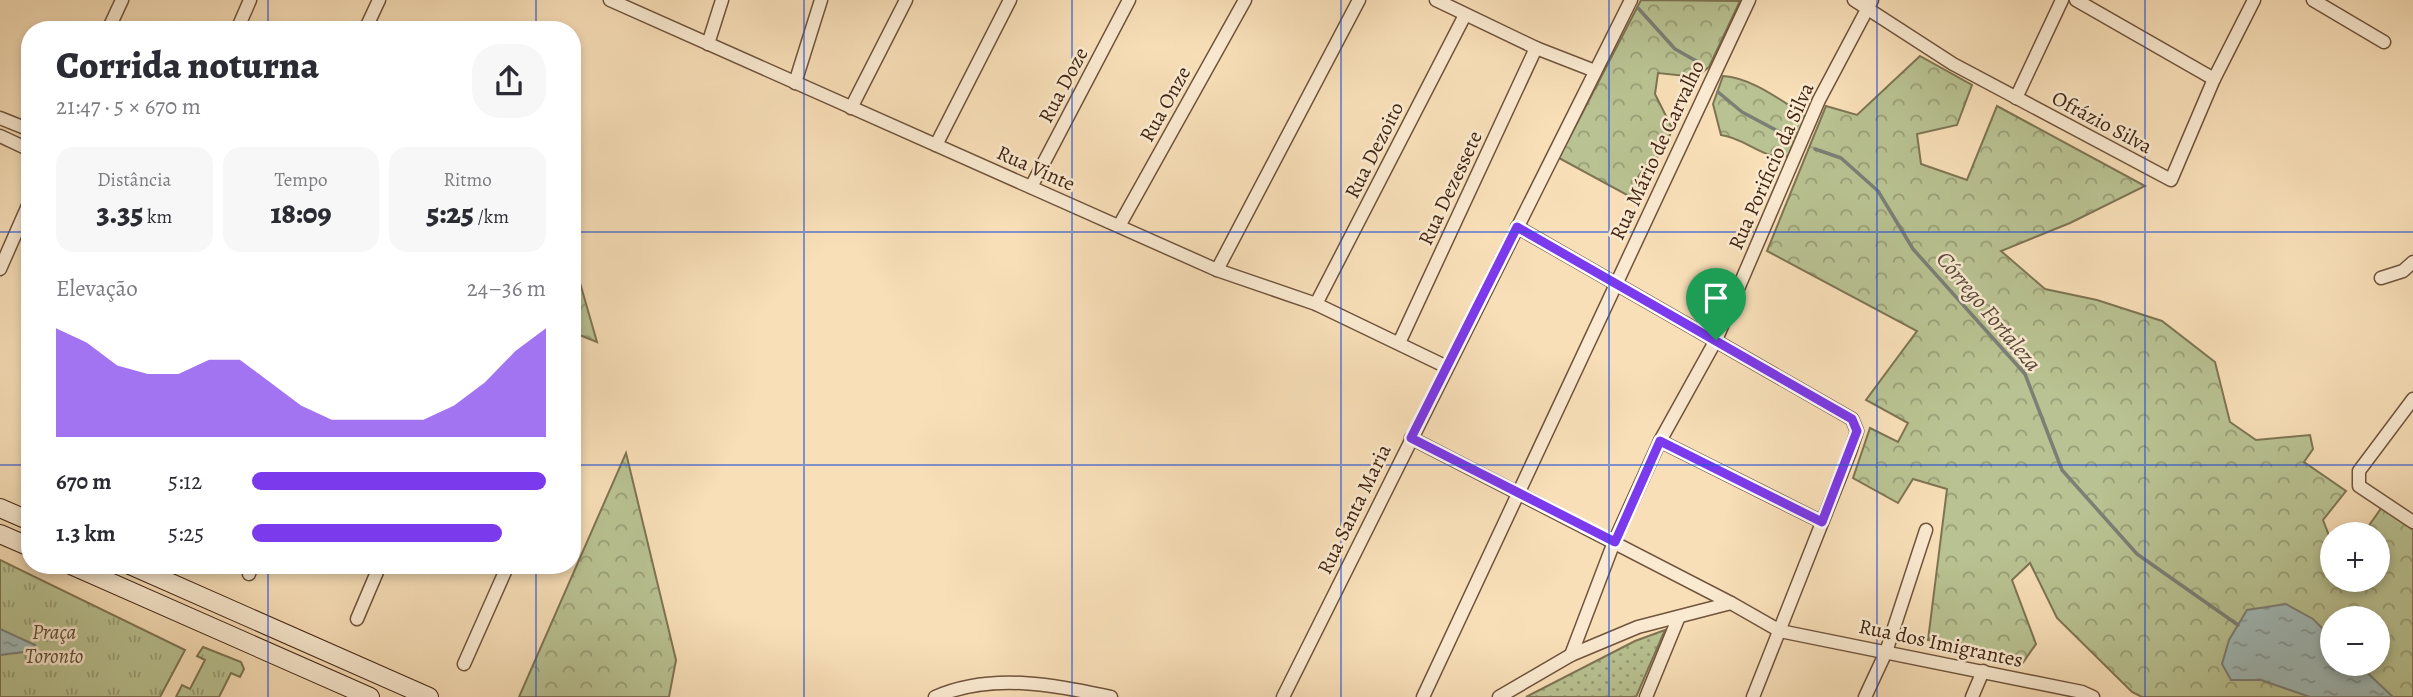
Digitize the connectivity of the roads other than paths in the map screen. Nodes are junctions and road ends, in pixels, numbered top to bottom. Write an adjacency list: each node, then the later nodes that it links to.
1 (121, 0): 22 (street)
2 (250, 0): 23 (street)
3 (379, 0): 24 (street)
4 (722, 0): 26 (street)
5 (821, 0): 30 (street)
6 (906, 0): 32 (street)
7 (1010, 0): 36 (street)
8 (1129, 0): 38 (street, Rua Doze)
9 (1245, 0): 40 (street, Rua Onze)
10 (1359, 0): 44 (street)
11 (1436, 0): 21 (street)
12 (1631, 0): 28 (street, Rua Santa Maria)
13 (1749, 0): 46 (street, Rua Mário de Carvalho)
14 (1854, 0): 20 (street, Ofrázio Silva)
15 (2062, 0): 31 (street)
16 (2076, 0): 29 (street)
17 (2254, 0): 29 (street)
18 (2313, 0): 25 (street)
19 (614, 1): 26 (street, Rua Vinte)
20 (1870, 4): 31 (street, Ofrázio Silva); 48 (street, Rua Porificio da Silva)
21 (1465, 15): 27 (street); 47 (street, Rua Dezoito)
22 (112, 21)
23 (241, 21)
24 (369, 21)
25 (2384, 42)
26 (708, 44): 30 (street, Rua Vinte)
27 (1536, 48): 28 (street); 49 (street, Rua Dezessete)
28 (1595, 71): 41 (street, Rua Santa Maria)
29 (2214, 79): 31 (street, Ofrázio Silva)
30 (795, 83): 32 (street, Rua Vinte)
31 (2016, 98)
32 (851, 107): 36 (street, Rua Vinte)
33 (0, 118): 34 (street)
34 (21, 126)
35 (0, 136): 37 (street)
36 (936, 145): 38 (street, Rua Vinte)
37 (21, 146)
38 (1031, 187): 40 (street, Rua Vinte)
39 (21, 221): 43 (street)
40 (1119, 226): 44 (street, Rua Vinte)
41 (1517, 227): 46 (street); 50 (street, Rua Santa Maria)
42 (2413, 262): 45 (street)
43 (0, 269)
44 (1217, 270): 47 (street, Rua Vinte)
45 (2381, 278)
46 (1616, 284): 48 (street); 54 (street, Rua Mário de Carvalho)
47 (1316, 304): 49 (street, Rua Vinte)
48 (1716, 340): 53 (street, Rua Porificio da Silva); 57 (street)
49 (1399, 344): 50 (street, Rua Vinte)
50 (1447, 367): 52 (street, Rua Santa Maria)
51 (2412, 402): 58 (street)
52 (1411, 438): 54 (street, Rua dos Imigrantes); 80 (street, Rua Santa Maria)
53 (1660, 441): 57 (street); 61 (street, Rua Porificio da Silva)
54 (1517, 494): 61 (street, Rua dos Imigrantes); 81 (street, Rua Mário de Carvalho)
55 (0, 508): 56 (main road)
56 (21, 517)
57 (1822, 522): 70 (street)
58 (2413, 522)
59 (1926, 530): 71 (street)
60 (0, 534): 62 (main road)
61 (1615, 542): 67 (street, Rua dos Imigrantes); 72 (street, Rua Porificio da Silva)
62 (21, 543)
63 (91, 574): 76 (main road)
64 (150, 574): 77 (main road)
65 (376, 574): 68 (street)
66 (504, 574): 73 (street)
67 (1731, 603): 69 (street); 70 (street, Rua dos Imigrantes)
68 (356, 619)
69 (1678, 619): 72 (street); 83 (street)
70 (1780, 631): 71 (street, Rua dos Imigrantes); 84 (street)
71 (1886, 652): 74 (street, Rua dos Imigrantes); 85 (street)
72 (1571, 655): 82 (street)
73 (464, 664)
74 (1983, 671): 75 (street, Rua dos Imigrantes); 86 (street)
75 (2085, 695)
76 (370, 697)
77 (429, 697)
78 (935, 697): 79 (street)
79 (1111, 697)
80 (1283, 697)
81 (1423, 697)
82 (1499, 697)
83 (1646, 697)
84 (1753, 697)
85 (1865, 697)
86 (1972, 697)

